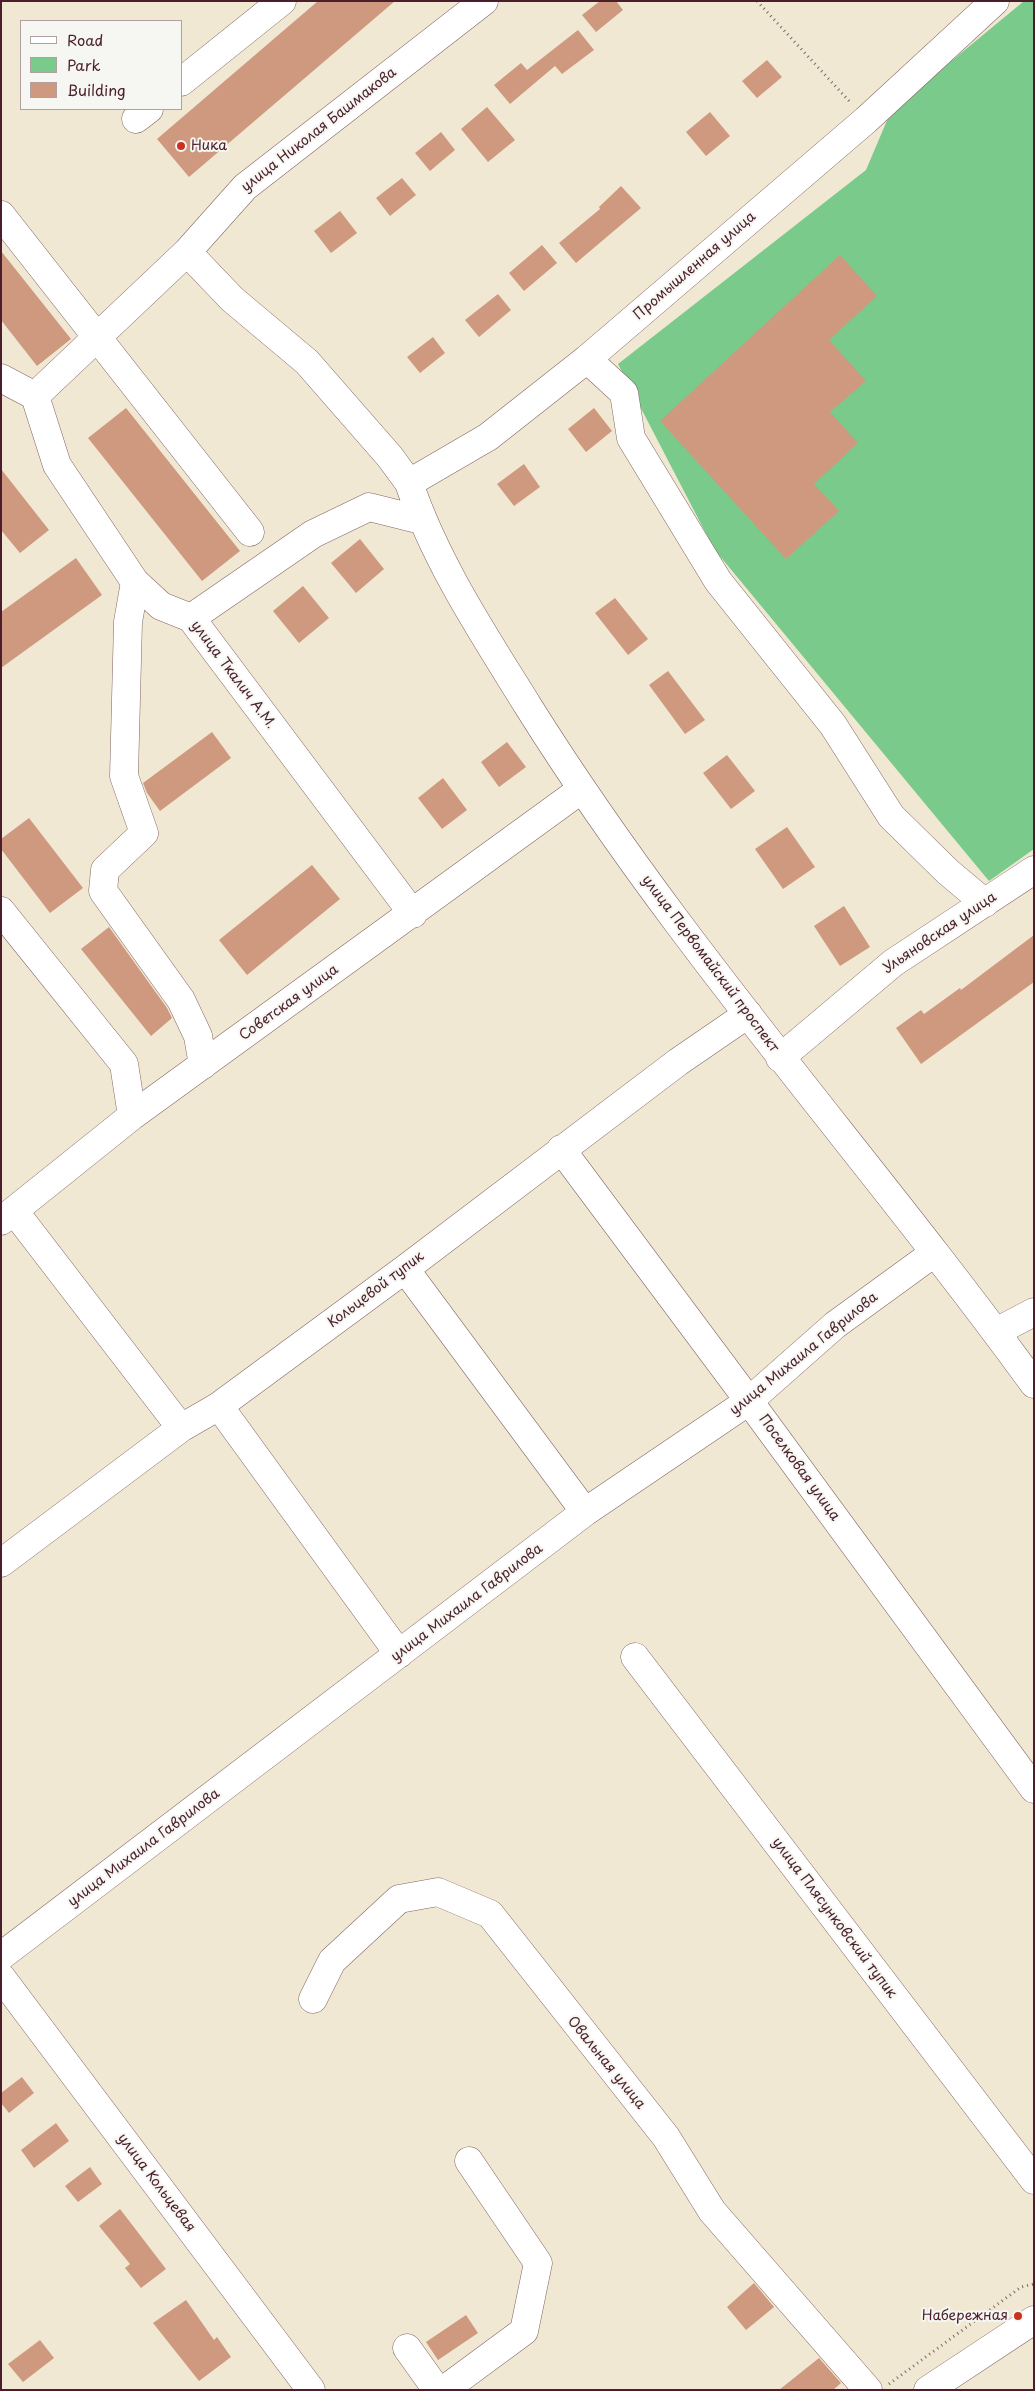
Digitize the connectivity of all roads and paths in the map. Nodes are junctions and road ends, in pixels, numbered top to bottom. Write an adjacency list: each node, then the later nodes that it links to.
1 (282, 1): 5 (street)
2 (484, 1): 8 (street, улица Николая Башмакова)
3 (757, 1): 6 (path)
4 (995, 1): 6 (street, Промышленная улица)
5 (182, 81)
6 (866, 120): 10 (street, Промышленная улица)
7 (1, 215): 9 (street)
8 (187, 252): 9 (street, улица Николая Башмакова); 13 (street)
9 (98, 336): 12 (street, улица Николая Башмакова); 15 (street)
10 (587, 359): 13 (street, Промышленная улица); 20 (street)
11 (1, 378): 12 (street)
12 (35, 396): 16 (street, улица Ткалич А.М.)
13 (409, 483): 14 (street)
14 (421, 520): 17 (street); 18 (street, улица Первомайский проспект)
15 (250, 532)
16 (135, 582): 17 (street, улица Ткалич А.М.); 25 (street)
17 (191, 618): 22 (street, улица Ткалич А.М.)
18 (582, 790): 22 (street, Советская улица); 23 (street, улица Первомайский проспект)
19 (1034, 870): 20 (street, Ульяновская улица)
20 (985, 903): 24 (street, Ульяновская улица)
21 (1, 912): 26 (street)
22 (413, 914): 25 (street, Советская улица)
23 (748, 1014): 24 (street, улица Первомайский проспект); 27 (street, Кольцевой тупик)
24 (780, 1058): 29 (street, улица Первомайский проспект)
25 (203, 1065): 26 (street, Советская улица)
26 (132, 1116): 28 (street, Советская улица)
27 (561, 1150): 30 (street, Кольцевой тупик); 34 (street, Поселковая улица)
28 (8, 1217): 36 (street)
29 (934, 1253): 32 (street, улица Первомайский проспект); 34 (street, улица Михаила Гаврилова)
30 (405, 1269): 35 (street, Кольцевой тупик); 37 (street)
31 (1034, 1312): 32 (street)
32 (996, 1332): 33 (street, улица Первомайский проспект)
33 (1034, 1384)
34 (749, 1401): 37 (street, улица Михаила Гаврилова); 41 (street, Поселковая улица)
35 (219, 1406): 36 (street, Кольцевой тупик); 39 (street)
36 (181, 1428): 38 (street, Кольцевой тупик)
37 (585, 1512): 39 (street, улица Михаила Гаврилова)
38 (1, 1563)
39 (399, 1654): 42 (street, улица Михаила Гаврилова)
40 (635, 1657): 46 (street, улица Плясунковский тупик)
41 (1034, 1789)
42 (1, 1956)
43 (1, 1977): 50 (street, улица Кольцевая)
44 (313, 2000): 53 (street, Овальная улица)
45 (469, 2161): 52 (street)
46 (1034, 2180)
47 (1034, 2284): 54 (path)
48 (1034, 2320): 55 (street)
49 (406, 2348): 51 (street)
50 (311, 2390)
51 (437, 2390)
52 (444, 2390)
53 (868, 2390)
54 (880, 2390)
55 (928, 2390)

